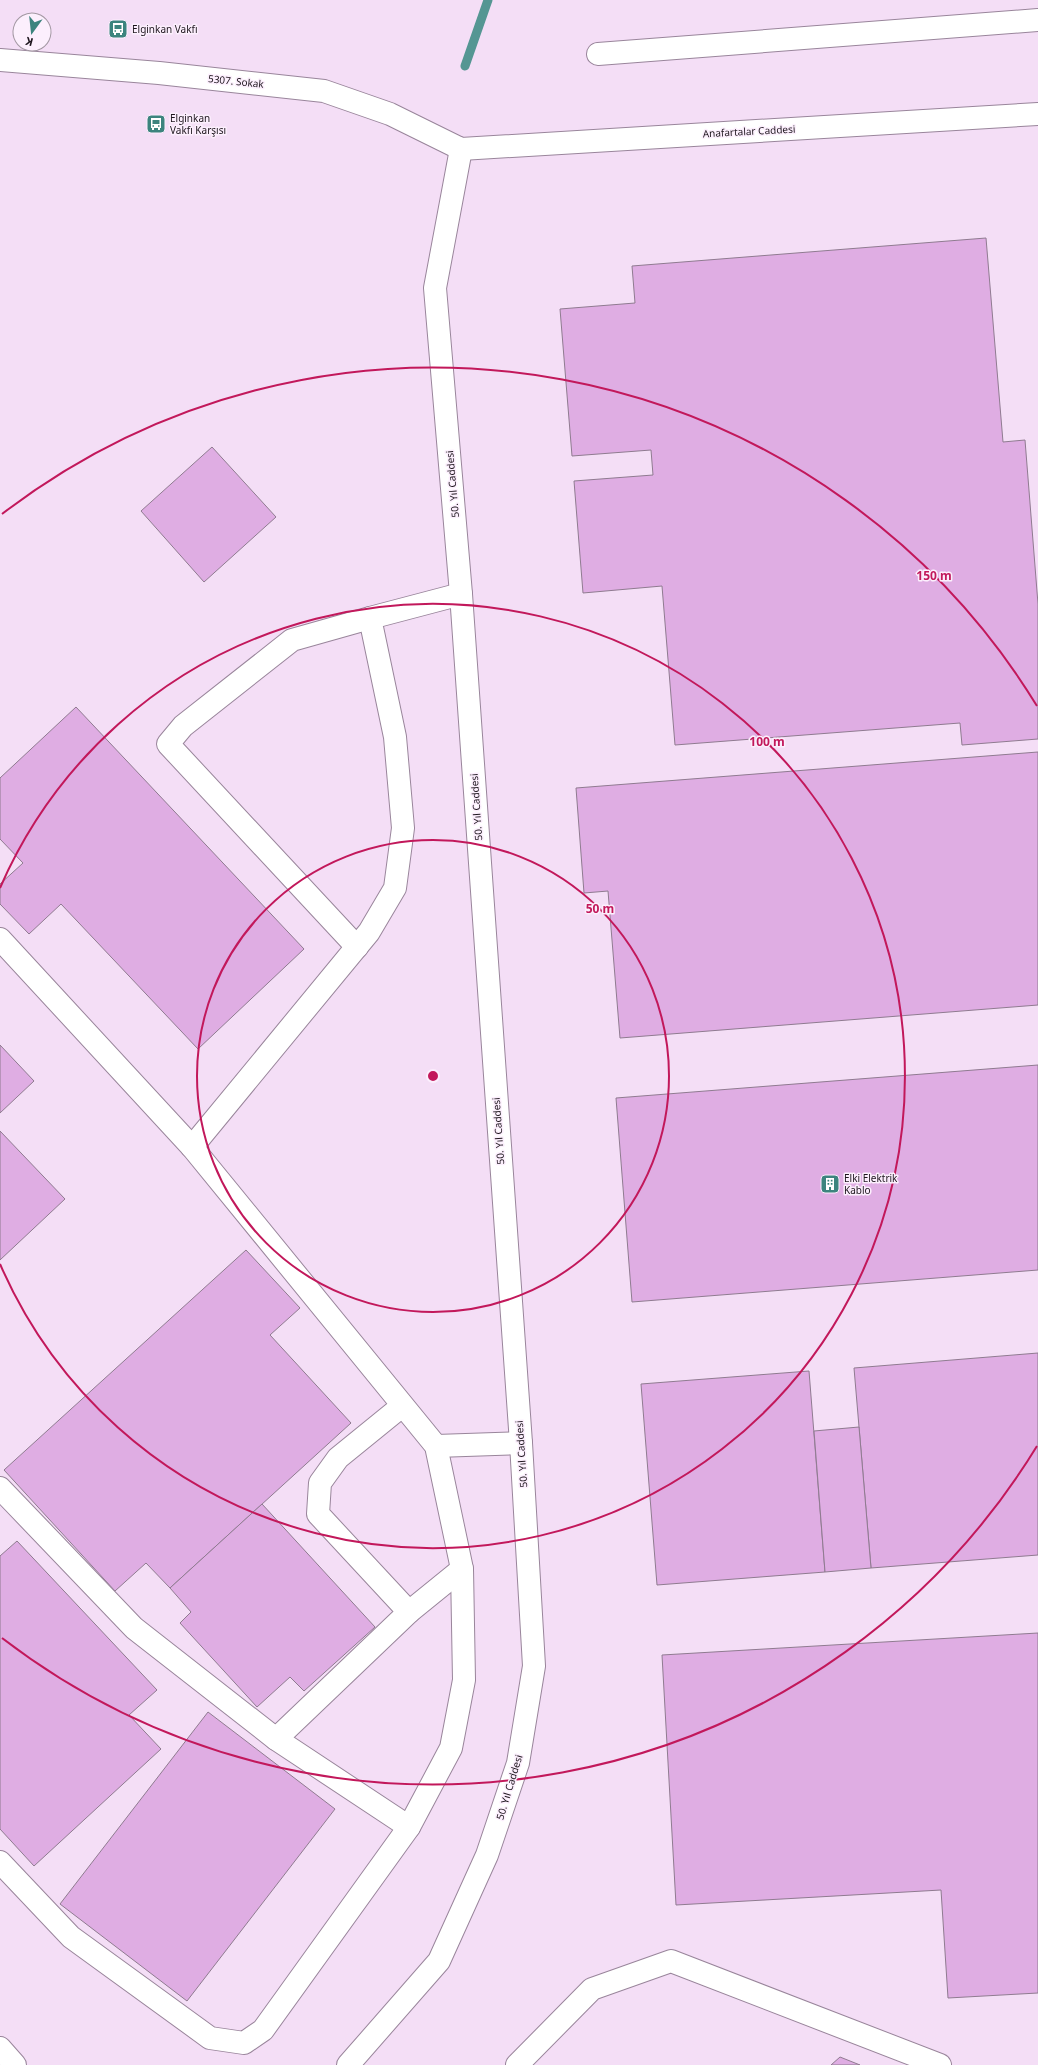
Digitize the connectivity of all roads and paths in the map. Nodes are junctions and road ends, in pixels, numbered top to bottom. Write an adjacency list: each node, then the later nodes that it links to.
1 (1038, 20): 2 (street)
2 (598, 54)
3 (0, 60): 5 (street, 5307. Sokak)
4 (1038, 114): 5 (street, Anafartalar Caddesi)
5 (461, 149): 6 (street, 50. Yıl Caddesi)
6 (461, 594): 7 (street); 12 (street, 50. Yıl Caddesi)
7 (370, 618): 8 (street); 8 (street)
8 (357, 947): 10 (street)
9 (3, 949): 10 (street)
10 (192, 1147): 11 (street)
11 (402, 1406): 13 (street); 16 (street)
12 (521, 1443): 13 (street); 22 (street, 50. Yıl Caddesi)
13 (436, 1446): 15 (street)
14 (0, 1488): 17 (street)
15 (462, 1569): 16 (street); 18 (street)
16 (409, 1612): 17 (street)
17 (276, 1739): 18 (street)
18 (409, 1827): 19 (street)
19 (0, 1862)
20 (0, 2048): 21 (street)
21 (15, 2065)
22 (348, 2065)
23 (517, 2065): 24 (street)
24 (940, 2065)

